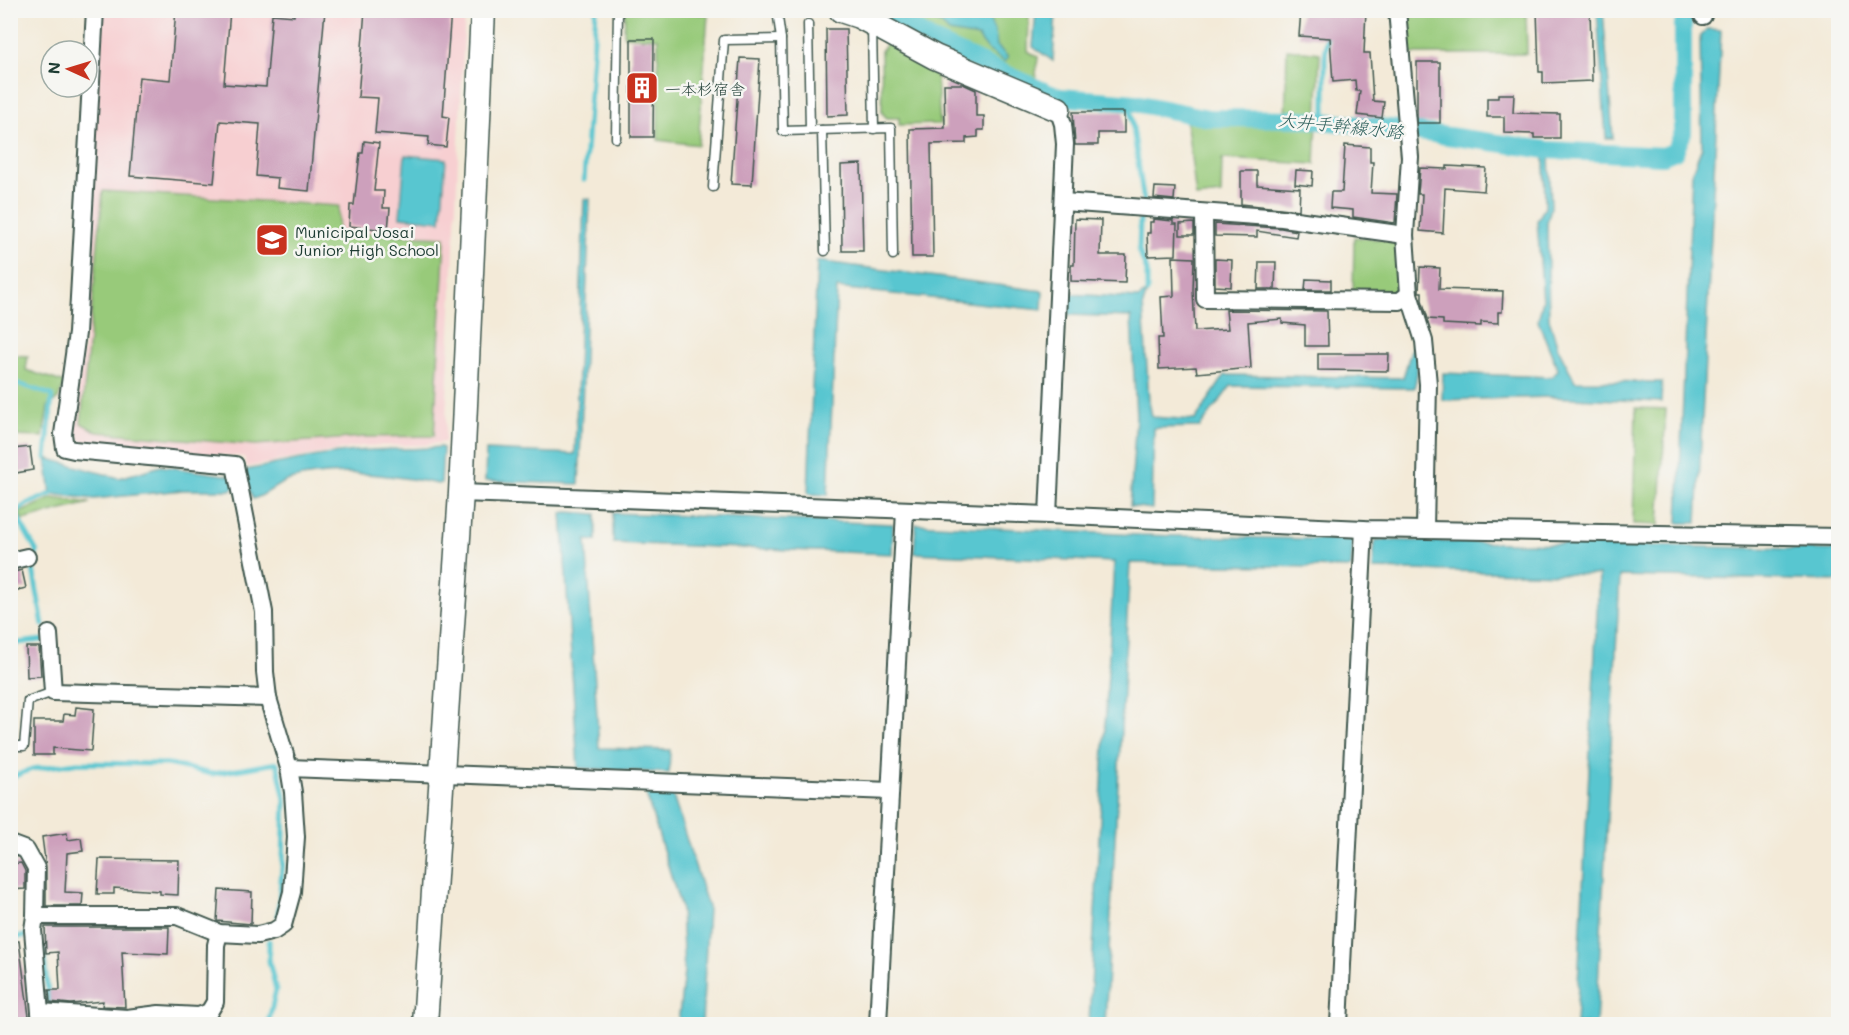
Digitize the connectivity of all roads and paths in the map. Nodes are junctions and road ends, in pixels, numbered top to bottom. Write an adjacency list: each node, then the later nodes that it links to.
1 (95, 10): 30 (street)
2 (483, 10): 22 (street)
3 (618, 10): 14 (lane)
4 (777, 10): 9 (lane)
5 (842, 10): 7 (street)
6 (1397, 10): 18 (street)
7 (872, 23): 10 (street); 11 (lane)
8 (808, 24): 12 (lane)
9 (781, 39): 12 (lane); 15 (lane)
10 (1058, 109): 16 (street)
11 (874, 129): 13 (lane); 20 (lane)
12 (810, 130): 13 (lane)
13 (822, 130): 19 (lane)
14 (616, 138)
15 (713, 187)
16 (1063, 202): 17 (street); 24 (street)
17 (1204, 214): 18 (street); 21 (street)
18 (1405, 235): 21 (street)
19 (825, 251)
20 (893, 255)
21 (1409, 294): 26 (street)
22 (461, 493): 23 (street); 33 (street)
23 (905, 511): 24 (street); 34 (street)
24 (1048, 514): 25 (street)
25 (1364, 529): 26 (street); 41 (street)
26 (1425, 529): 27 (street)
27 (1839, 537)
28 (49, 634): 29 (street)
29 (52, 692): 30 (street); 31 (lane)
30 (268, 698): 32 (street)
31 (10, 746)
32 (289, 768): 33 (street); 37 (street)
33 (443, 775): 34 (street); 39 (street)
34 (890, 791): 40 (street)
35 (10, 844): 36 (street)
36 (35, 916): 37 (street); 38 (street)
37 (219, 933): 38 (street)
38 (41, 1018)
39 (425, 1024)
40 (878, 1024)
41 (1339, 1024)

